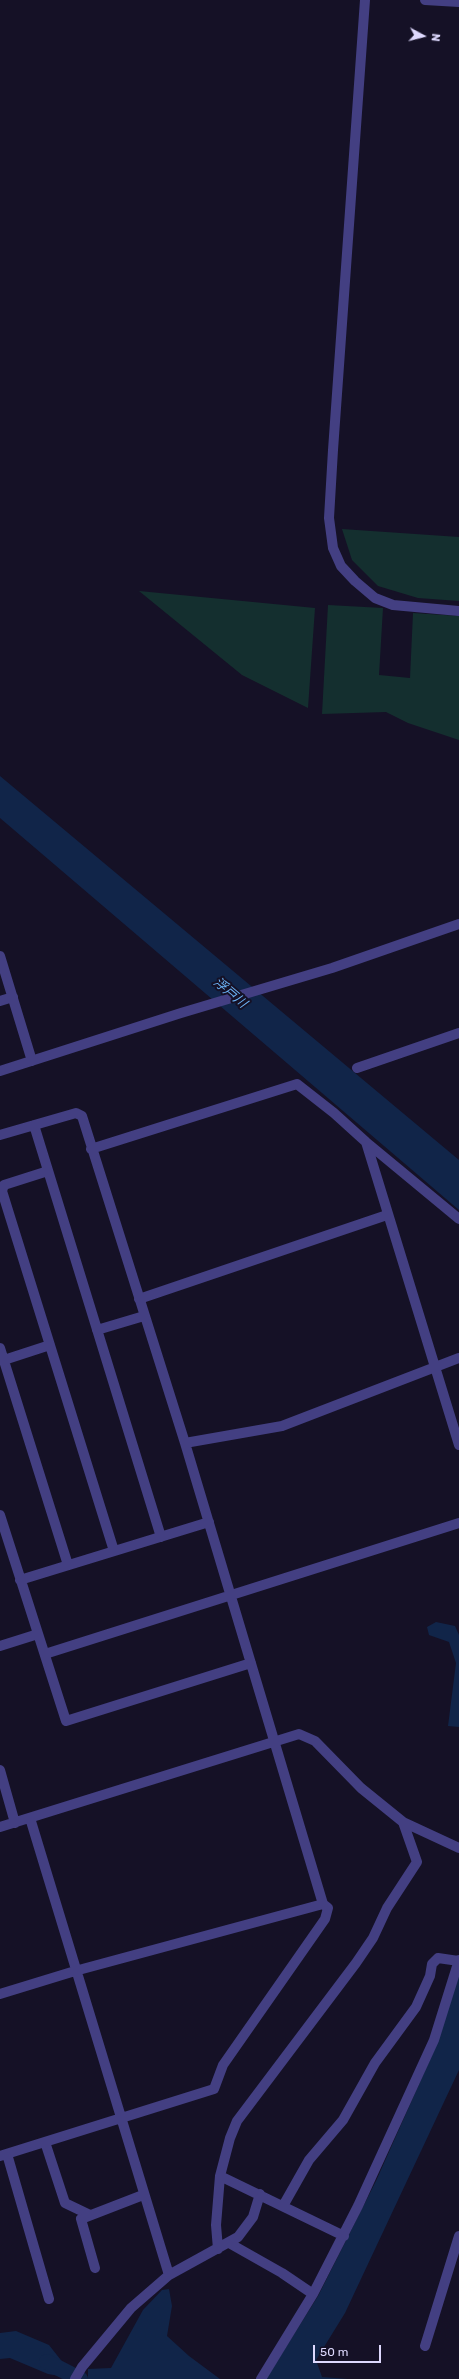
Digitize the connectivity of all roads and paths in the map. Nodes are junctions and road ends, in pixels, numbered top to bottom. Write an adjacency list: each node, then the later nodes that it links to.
1 (365, 0): 4 (street)
2 (425, 0): 3 (street)
3 (459, 2)
4 (459, 611)
5 (459, 924): 10 (street)
6 (0, 956): 7 (street)
7 (13, 997): 8 (street); 10 (street)
8 (0, 1001)
9 (459, 1033): 11 (street)
10 (32, 1061): 12 (street)
11 (357, 1068)
12 (0, 1071)
13 (34, 1125): 14 (street); 16 (street); 17 (street)
14 (0, 1136)
15 (366, 1142): 16 (street); 18 (street); 19 (street)
16 (92, 1149): 20 (street)
17 (48, 1171): 22 (street); 23 (street)
18 (387, 1215): 20 (street); 27 (street)
19 (459, 1219)
20 (139, 1299): 21 (street)
21 (144, 1316): 22 (street); 28 (street)
22 (97, 1330): 33 (street)
23 (50, 1345): 26 (street); 34 (street)
24 (0, 1348): 26 (street)
25 (459, 1358): 27 (street)
26 (4, 1360): 35 (street)
27 (436, 1366): 28 (street); 29 (street)
28 (185, 1443): 31 (street)
29 (459, 1445)
30 (0, 1515): 36 (street)
31 (209, 1522): 33 (street); 37 (street)
32 (459, 1523): 37 (street)
33 (161, 1537): 34 (street)
34 (114, 1551): 35 (street)
35 (68, 1565): 36 (street)
36 (20, 1580): 38 (street)
37 (231, 1596): 40 (street); 41 (street)
38 (38, 1634): 39 (street); 40 (street)
39 (0, 1646)
40 (45, 1654): 41 (street)
41 (251, 1663): 42 (street)
42 (276, 1742): 44 (street); 45 (street); 49 (street)
43 (0, 1770): 46 (street)
44 (30, 1818): 46 (street); 51 (street)
45 (403, 1822): 48 (street); 56 (street)
46 (15, 1823): 47 (street)
47 (0, 1827)
48 (459, 1848)
49 (323, 1904): 51 (street); 53 (street)
50 (459, 1960): 59 (street); 61 (street)
51 (75, 1971): 52 (street); 53 (street)
52 (0, 1994)
53 (120, 2117): 54 (street); 58 (street)
54 (45, 2142): 55 (street); 60 (street)
55 (3, 2155): 68 (street)
56 (220, 2176): 57 (street); 64 (street)
57 (260, 2194): 59 (street); 63 (street)
58 (143, 2195): 60 (street); 66 (street)
59 (283, 2206): 61 (street)
60 (90, 2216): 65 (street)
61 (344, 2236): 67 (street)
62 (459, 2236): 69 (street)
63 (229, 2243): 64 (street); 67 (street)
64 (218, 2249): 66 (street)
65 (95, 2268)
66 (169, 2275): 70 (street)
67 (313, 2294): 71 (street)
68 (49, 2299)
69 (425, 2346)
70 (75, 2379)
71 (261, 2379)

